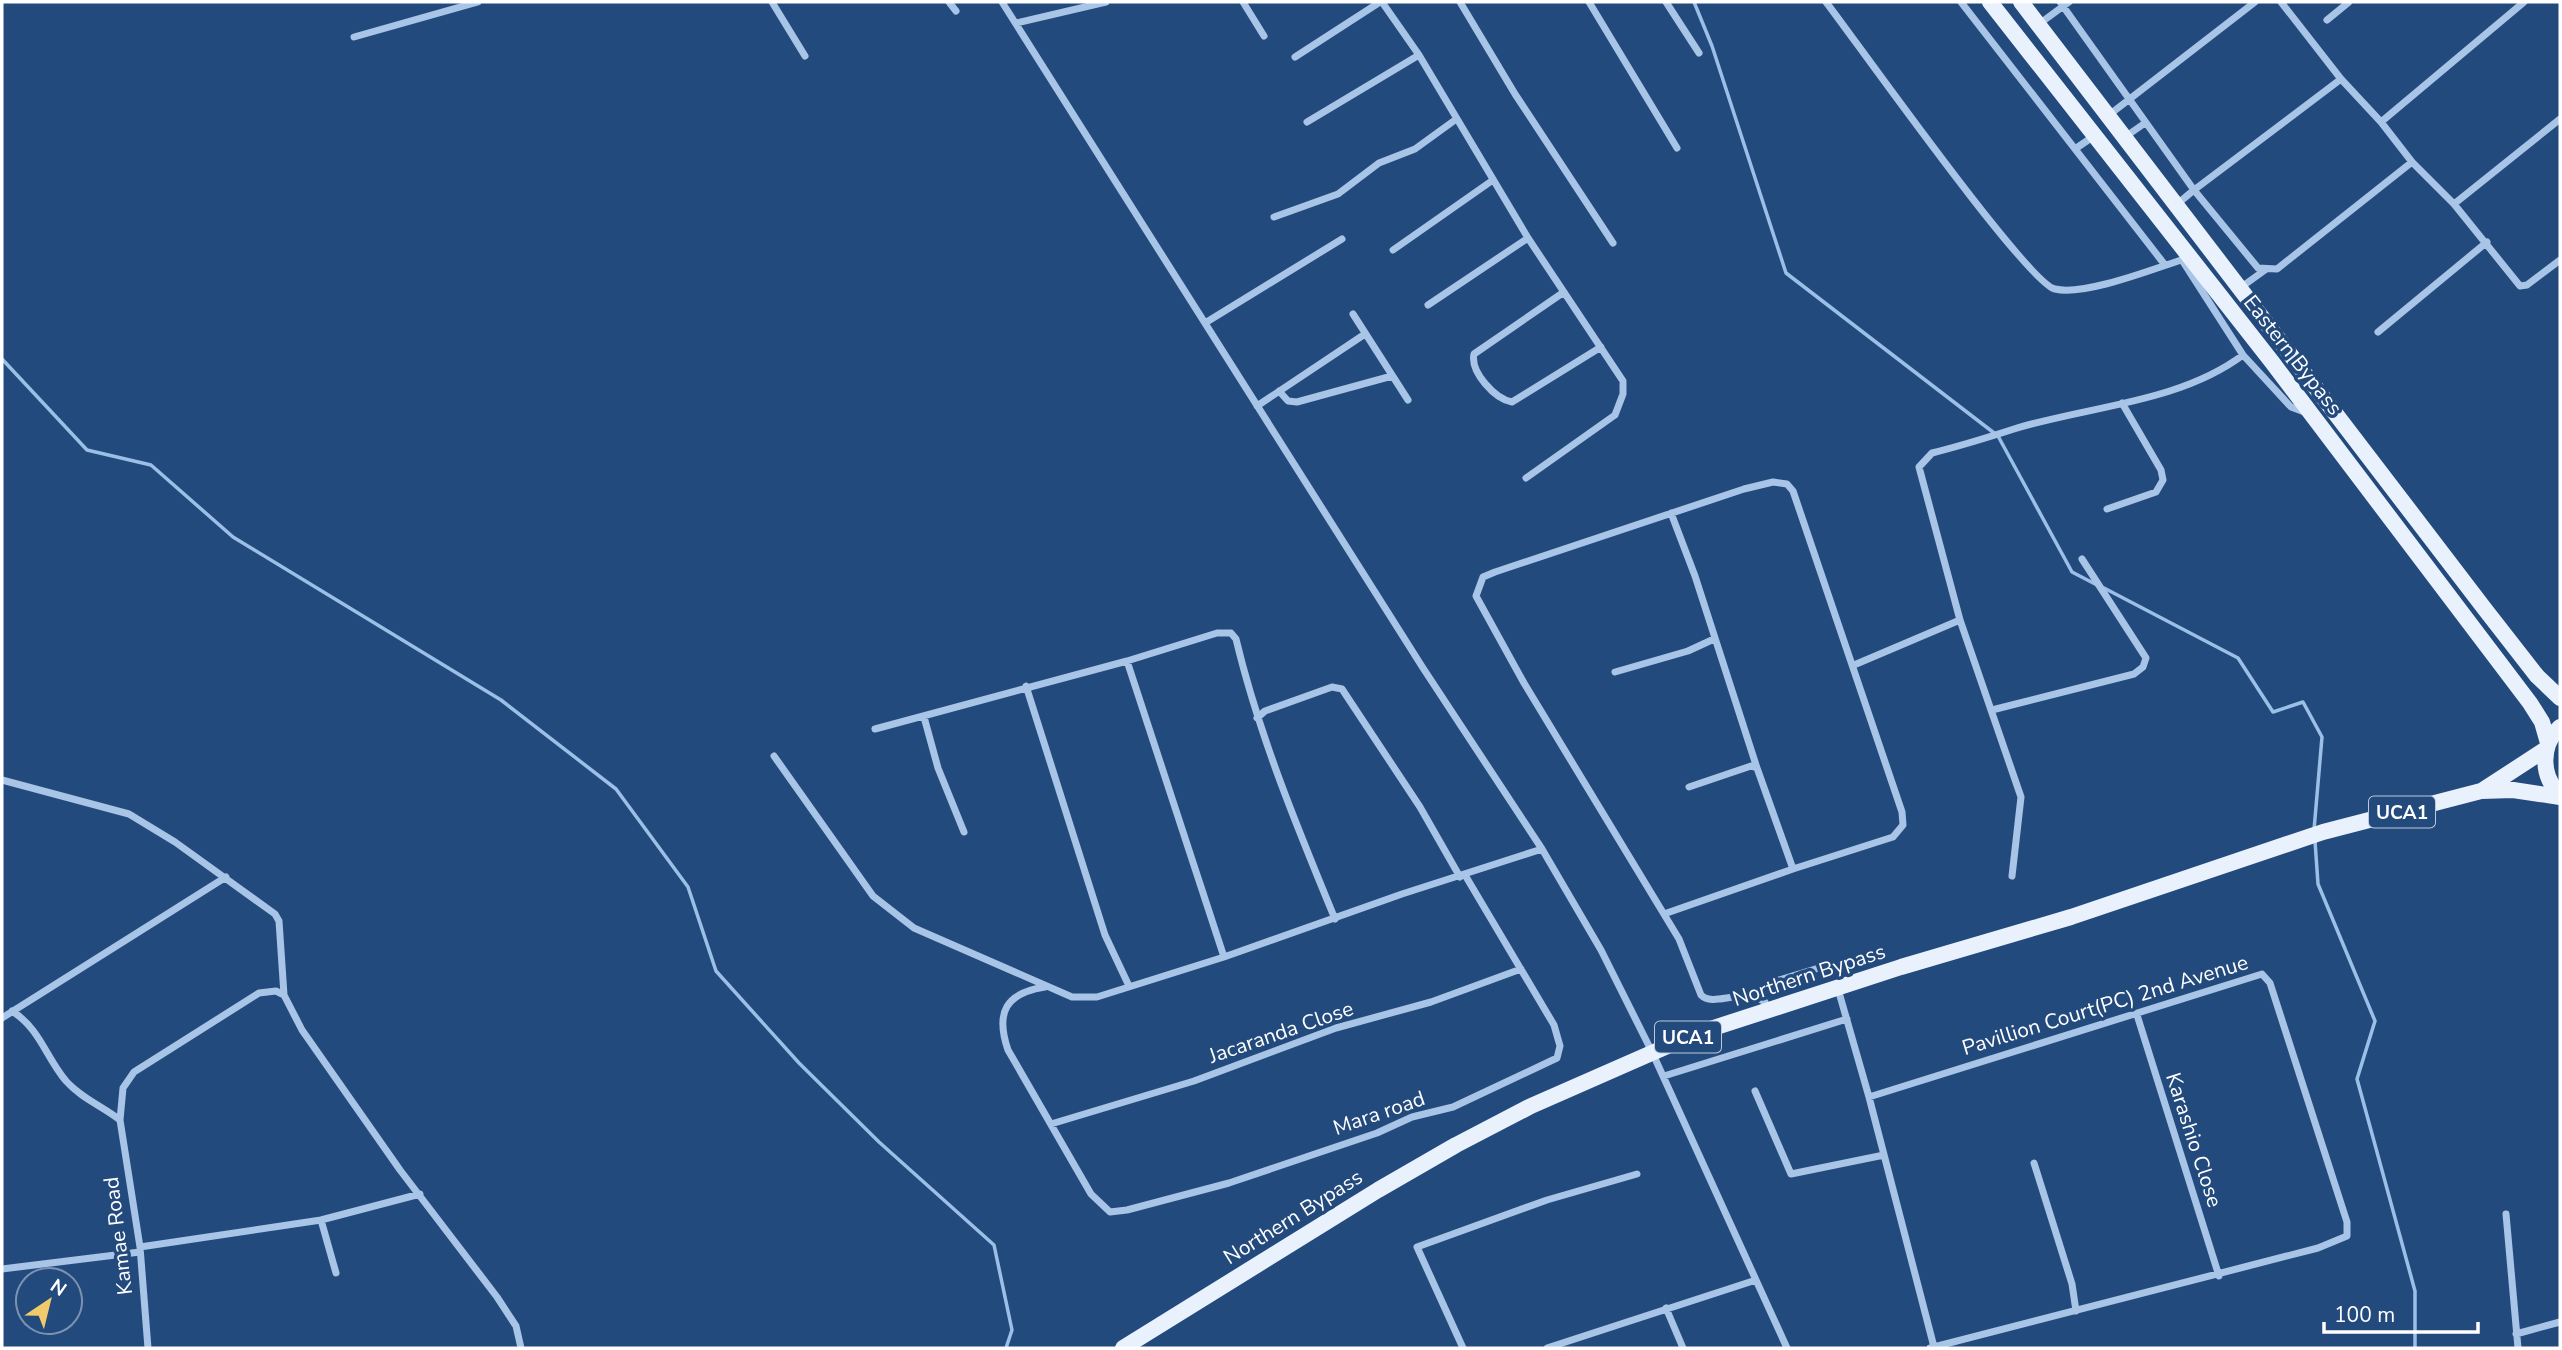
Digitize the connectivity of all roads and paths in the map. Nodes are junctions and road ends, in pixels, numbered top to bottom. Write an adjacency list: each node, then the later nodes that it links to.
1 (478, 2): 25 (street)
2 (772, 2): 28 (street)
3 (949, 2): 20 (street)
4 (1002, 2): 22 (street)
5 (1106, 2): 22 (street)
6 (1242, 2): 24 (street)
7 (1381, 2): 27 (street); 29 (street)
8 (1460, 2): 51 (street)
9 (1589, 2): 40 (street)
10 (1666, 2): 26 (street)
11 (1826, 2): 55 (street)
12 (1961, 2): 41 (street)
13 (1990, 2): 38 (main road, Eastern Bypass)
14 (2021, 2): 23 (main road, Eastern Bypass)
15 (2255, 2): 31 (street)
16 (2281, 2): 30 (street)
17 (2349, 2): 21 (street)
18 (2524, 2): 36 (street)
19 (2064, 3): 23 (street); 31 (street)
20 (956, 11)
21 (2327, 20)
22 (1016, 23): 61 (street)
23 (2038, 25): 32 (main road, Eastern Bypass)
24 (1264, 36)
25 (354, 37)
26 (1699, 53)
27 (1419, 55): 34 (street); 35 (street)
28 (805, 56)
29 (1295, 57)
30 (2341, 79): 36 (street); 44 (street)
31 (2127, 99): 32 (street); 37 (street)
32 (2108, 116): 39 (main road, Eastern Bypass)
33 (2560, 119): 45 (street)
34 (1455, 120): 43 (street); 47 (street)
35 (1307, 122)
36 (2381, 122): 42 (street)
37 (2145, 123): 39 (street); 44 (street)
38 (2094, 136): 41 (street); 53 (main road, Eastern Bypass)
39 (2124, 138): 46 (main road, Eastern Bypass)
40 (1677, 148)
41 (2075, 149): 55 (street)
42 (2412, 162): 45 (street); 56 (street)
43 (1493, 180): 48 (street); 52 (street)
44 (2194, 190): 46 (street); 56 (street)
45 (2454, 204): 50 (street)
46 (2176, 205): 57 (main road, Eastern Bypass)
47 (1274, 217)
48 (1528, 238): 58 (street); 59 (street)
49 (1342, 239): 61 (street)
50 (2487, 242): 54 (street); 62 (street)
51 (1613, 243)
52 (1393, 250)
53 (2186, 258): 55 (street); 65 (street); 71 (main road, Eastern Bypass)
54 (2560, 260)
55 (2165, 265)
56 (2265, 270): 57 (street)
57 (2239, 288): 82 (main road, Eastern Bypass)
58 (1564, 292): 64 (street); 64 (street)
59 (1427, 305)
60 (1353, 314): 63 (street)
61 (1205, 323): 70 (street)
62 (2378, 332)
63 (1364, 334): 66 (street); 67 (street)
64 (1601, 348): 72 (street)
65 (2243, 355): 69 (street); 71 (street)
66 (1392, 376): 67 (street); 68 (street)
67 (1279, 391): 70 (street)
68 (1408, 400)
69 (2122, 403): 73 (street); 76 (street)
70 (1257, 406): 96 (street)
71 (2311, 414): 88 (main road, Eastern Bypass)
72 (1526, 478)
73 (2107, 509)
74 (1671, 513): 77 (street); 79 (street); 101 (street)
75 (2082, 559): 83 (street)
76 (1960, 620): 79 (street); 83 (street)
77 (1714, 639): 80 (street); 90 (street)
78 (1127, 661): 81 (street); 85 (street); 103 (street)
79 (1854, 666): 97 (street)
80 (1615, 672)
81 (1026, 686): 84 (street); 106 (street)
82 (2560, 698)
83 (1992, 710): 99 (street)
84 (923, 717): 87 (street); 95 (street)
85 (1257, 718): 98 (street, Mara road); 102 (street)
86 (2560, 727): 88 (main road)
87 (875, 729)
88 (2547, 746): 93 (main road, UCA1); 94 (main road, Eastern Bypass)
89 (774, 757): 107 (street)
90 (1757, 768): 92 (street); 97 (street)
91 (2, 780): 100 (street)
92 (1689, 787)
93 (2481, 791): 94 (main road, UCA1); 108 (main road, Northern Bypass / UCA1)
94 (2560, 796)
95 (964, 832)
96 (1542, 849): 98 (street); 116 (street)
97 (1793, 869): 101 (street)
98 (1462, 876): 102 (street); 105 (street, Mara road)
99 (2012, 876)
100 (226, 877): 109 (street); 112 (street)
101 (1664, 914): 110 (street)
102 (1335, 919): 103 (street)
103 (1224, 957): 106 (street)
104 (1832, 964): 110 (street)
105 (1521, 969): 121 (street, Jacaranda Close); 121 (street, Mara road)
106 (1129, 986): 107 (street)
107 (1045, 987): 121 (street)
108 (1838, 988): 111 (main road, Northern Bypass / UCA1); 115 (street)
109 (284, 995): 120 (street, Kamae Road); 125 (street)
110 (1754, 996): 111 (street)
111 (1768, 1009): 116 (main road, Northern Bypass / UCA1)
112 (12, 1011): 114 (street); 120 (street)
113 (2137, 1015): 119 (street, Pavillion Court(PC) 2nd Avenue); 131 (street, Karashio Close); 131 (street, Pavillion Court(PC) 2nd Avenue)
114 (2, 1017)
115 (1847, 1019): 117 (street); 119 (street)
116 (1652, 1052): 117 (street); 139 (main road, Northern Bypass / UCA1)
117 (1664, 1076): 132 (street)
118 (1755, 1091): 122 (street)
119 (1869, 1097): 122 (street)
120 (120, 1120): 128 (street, Kamae Road)
121 (1051, 1124)
122 (1884, 1155): 144 (street)
123 (2034, 1163): 134 (street)
124 (1637, 1174): 140 (street)
125 (419, 1194): 127 (street); 138 (street)
126 (2506, 1214): 136 (street)
127 (321, 1220): 128 (street); 130 (street)
128 (140, 1250): 129 (street); 137 (street, Kamae Road)
129 (2, 1269)
130 (336, 1273)
131 (2220, 1276): 134 (street, Pavillion Court(PC) 2nd Avenue)
132 (1756, 1280): 133 (street); 143 (street)
133 (1667, 1308): 141 (street); 142 (street)
134 (2076, 1311): 144 (street, Pavillion Court(PC) 2nd Avenue)
135 (2560, 1322): 136 (street)
136 (2516, 1334): 145 (street)
137 (148, 1348)
138 (521, 1348)
139 (1123, 1348)
140 (1463, 1348)
141 (1547, 1348)
142 (1684, 1348)
143 (1787, 1348)
144 (1932, 1348)
145 (2518, 1348)

